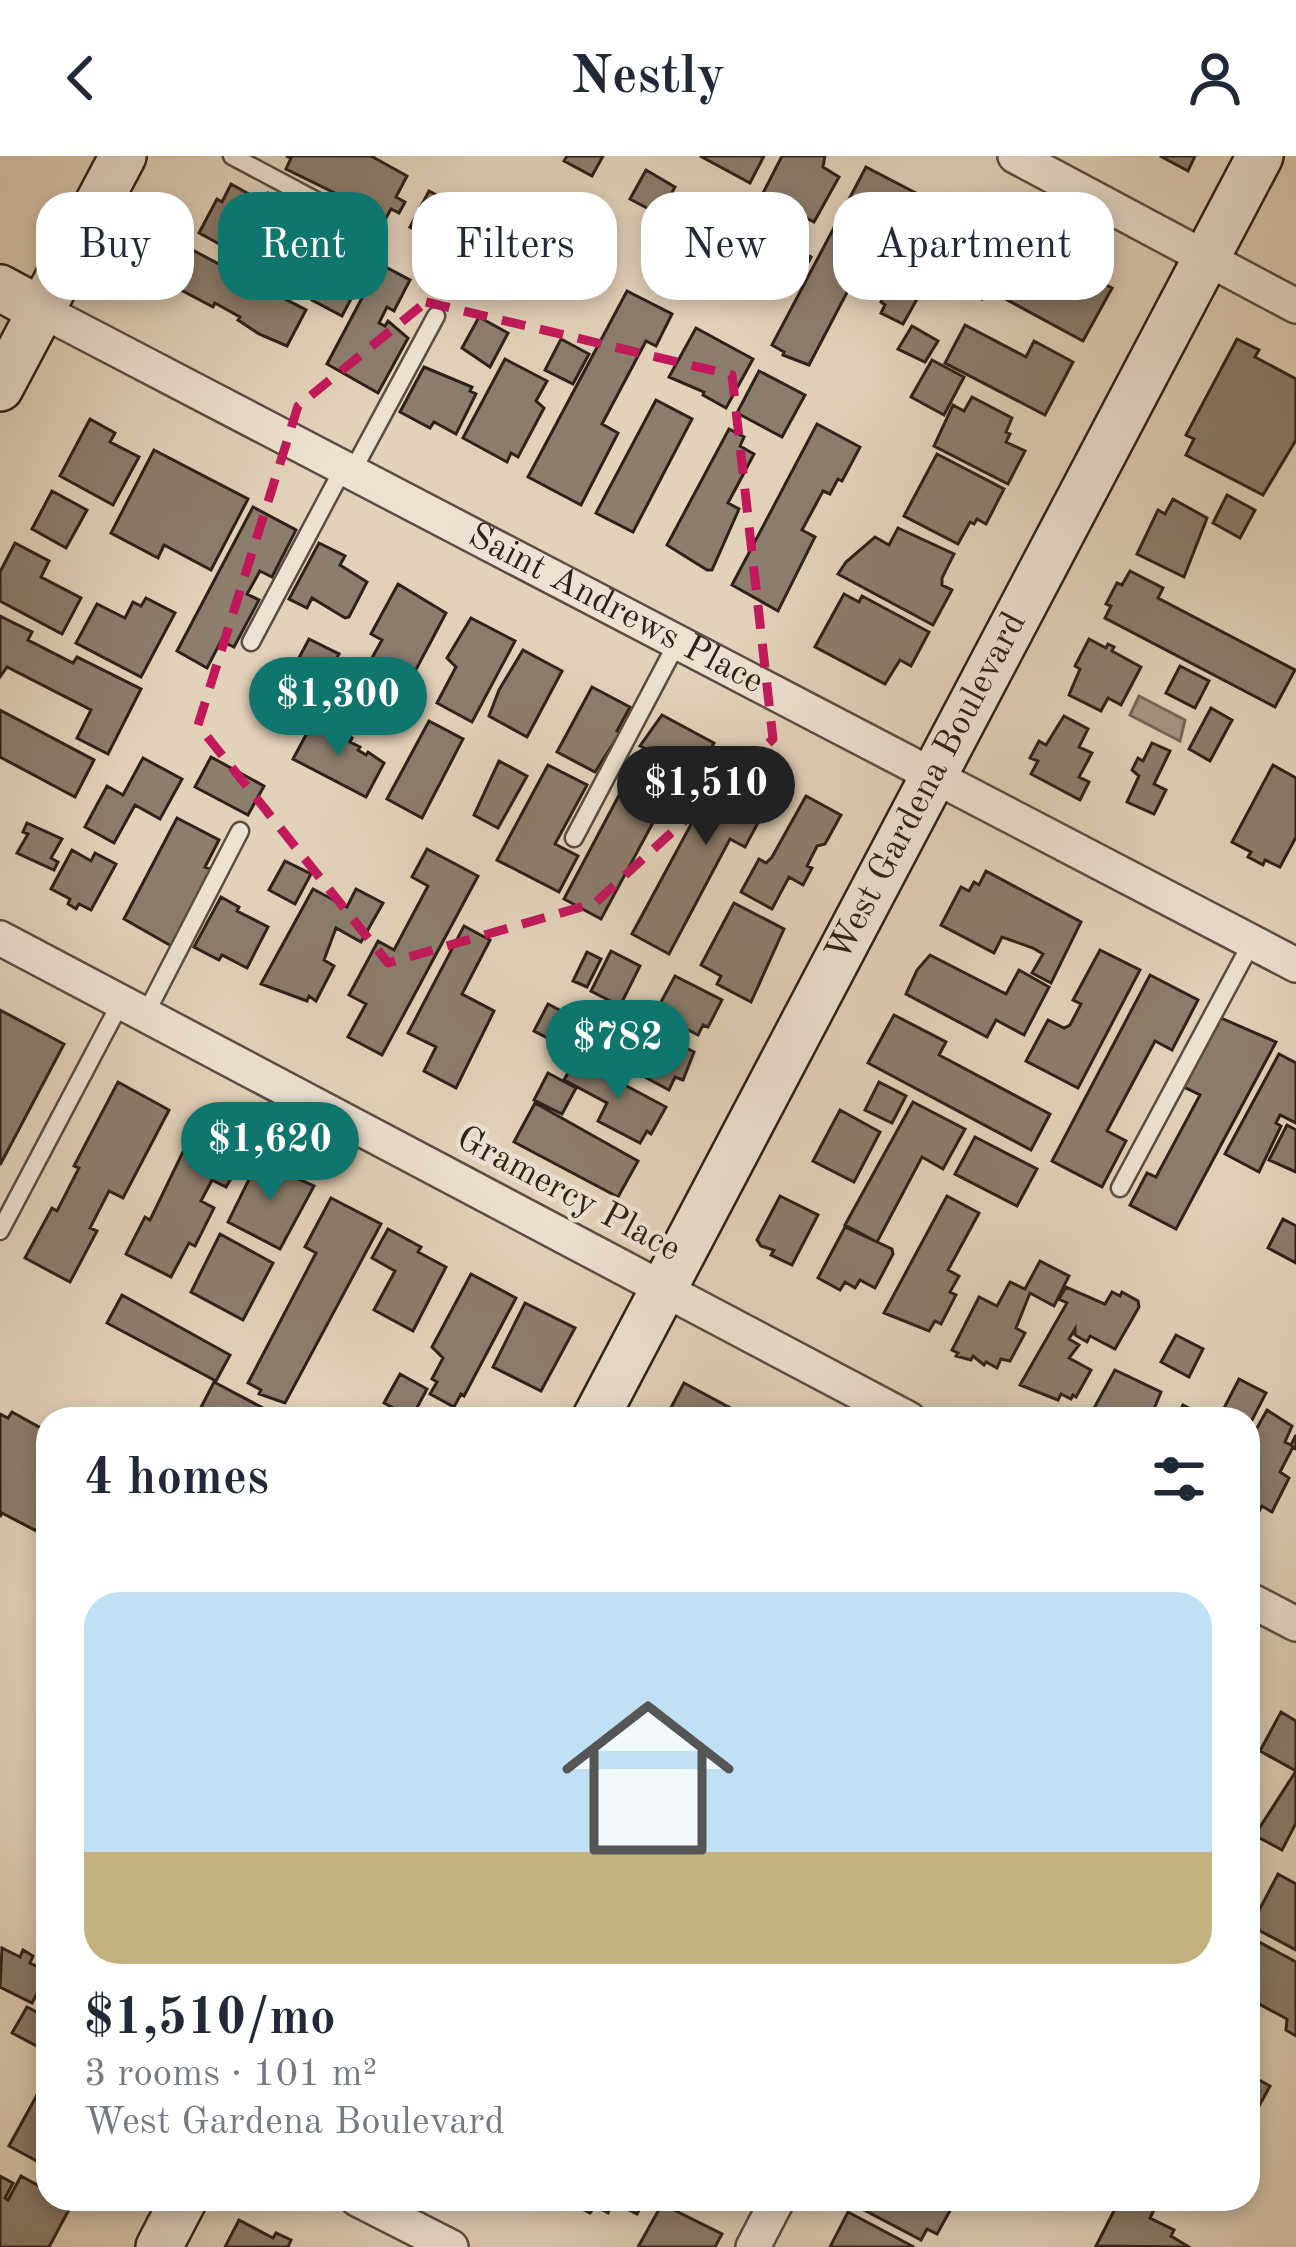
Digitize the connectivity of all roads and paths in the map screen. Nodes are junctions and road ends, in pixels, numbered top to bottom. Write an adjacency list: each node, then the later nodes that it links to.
1 (123, 156): 9 (main road)
2 (232, 156): 5 (lane)
3 (1260, 156): 6 (main road, West Gardena Boulevard)
4 (1022, 158): 6 (street)
5 (300, 192)
6 (1206, 259): 8 (street); 15 (main road, West Gardena Boulevard)
7 (0, 288): 9 (main road, Saint Andrews Place)
8 (1296, 306)
9 (41, 310): 11 (main road); 12 (street, Saint Andrews Place)
10 (436, 316): 12 (lane)
11 (0, 388)
12 (348, 469): 13 (street, Saint Andrews Place); 14 (lane)
13 (678, 641): 15 (street, Saint Andrews Place); 17 (lane)
14 (251, 643)
15 (934, 774): 19 (street, Saint Andrews Place); 24 (main road, West Gardena Boulevard)
16 (240, 831): 21 (lane)
17 (574, 838)
18 (0, 938): 21 (street, Gramercy Place)
19 (1252, 942): 20 (street, Saint Andrews Place); 22 (lane)
20 (1296, 965)
21 (133, 1009): 23 (lane); 24 (street, Gramercy Place)
22 (1120, 1188)
23 (0, 1231)
24 (663, 1289): 25 (main road, West Gardena Boulevard); 26 (street, Gramercy Place)
25 (601, 1407)
26 (886, 1407)
27 (1260, 1605): 28 (street)
28 (1296, 1624)
29 (178, 2211): 32 (main road)
30 (380, 2211): 33 (street)
31 (772, 2211): 34 (street)
32 (159, 2247)
33 (451, 2247)
34 (753, 2247)

